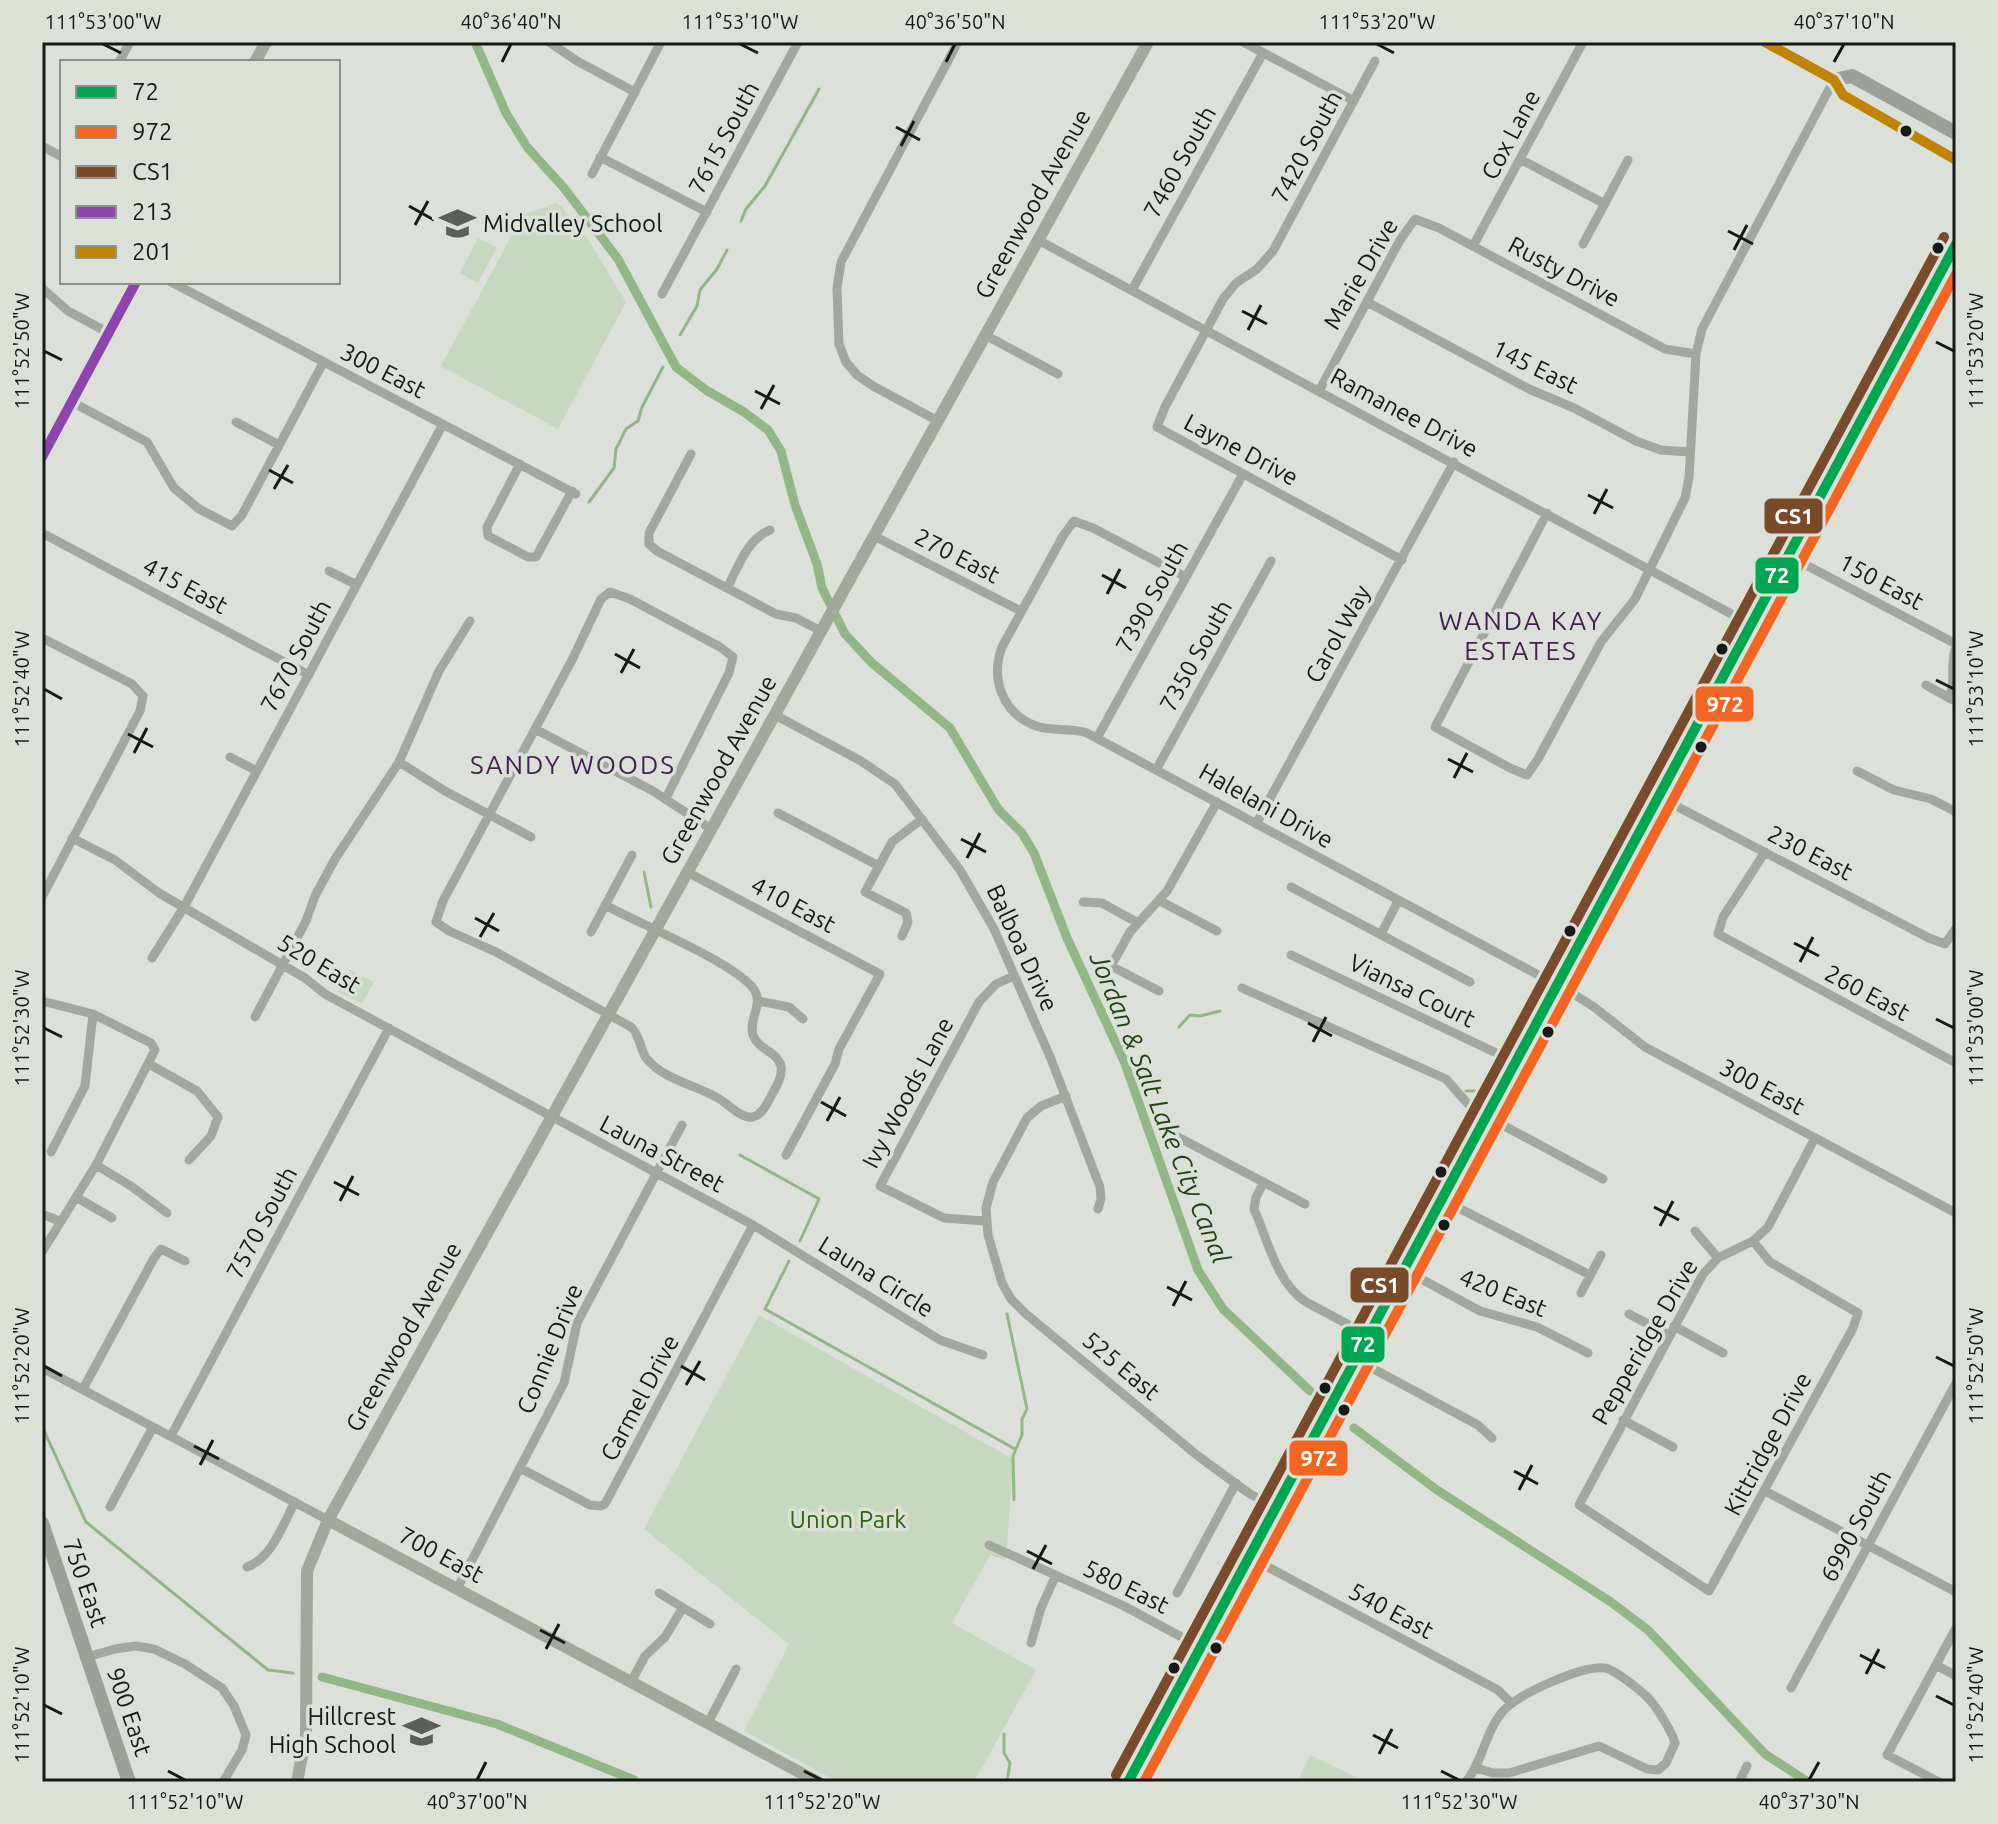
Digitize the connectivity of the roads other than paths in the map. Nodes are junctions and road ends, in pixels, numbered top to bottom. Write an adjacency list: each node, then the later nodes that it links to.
1 (130, 42): 12 (street)
2 (266, 42): 13 (street)
3 (549, 42): 16 (street)
4 (661, 42): 16 (street)
5 (798, 42): 27 (street, 7615 South)
6 (958, 42): 47 (street)
7 (1148, 42): 29 (street, Greenwood Avenue)
8 (1243, 42): 11 (street)
9 (1583, 42): 22 (street, Cox Lane)
10 (1765, 42): 15 (main road)
11 (1263, 53): 17 (street); 36 (street, 7460 South)
12 (120, 60)
13 (256, 60)
14 (1375, 61): 17 (street, 7420 South)
15 (1834, 80): 18 (main road); 24 (main road); 42 (street)
16 (635, 92): 21 (street)
17 (1354, 101): 39 (street, 7420 South)
18 (1956, 133)
19 (42, 146): 20 (street)
20 (60, 156)
21 (600, 157): 25 (street); 27 (street)
22 (1520, 159): 26 (street); 32 (street, Cox Lane)
23 (1628, 160): 26 (street)
24 (1956, 160)
25 (592, 174)
26 (1605, 204): 30 (street)
27 (707, 212): 37 (street, 7615 South)
28 (1415, 219): 32 (street, Rusty Drive); 38 (street, Marie Drive)
29 (1038, 240): 36 (street, Ramanee Drive); 41 (street, Greenwood Avenue)
30 (1583, 244)
31 (1956, 244): 61 (main road)
32 (1473, 246): 42 (street, Rusty Drive)
33 (135, 284): 40 (street)
34 (175, 284): 43 (street, 300 East)
35 (42, 288): 40 (street)
36 (1132, 290): 39 (street, Ramanee Drive)
37 (662, 294)
38 (1367, 302): 45 (street, Marie Drive); 52 (street, 145 East)
39 (1206, 330): 45 (street, Ramanee Drive); 56 (street, Layne Drive)
40 (109, 333): 46 (street)
41 (985, 335): 44 (street); 47 (street, Greenwood Avenue)
42 (1696, 354): 52 (street)
43 (323, 363): 49 (street, 300 East); 50 (street)
44 (1058, 374)
45 (1319, 391): 54 (street, Ramanee Drive)
46 (72, 402): 50 (street); 51 (street)
47 (938, 421): 60 (street, Greenwood Avenue)
48 (236, 422): 50 (street)
49 (443, 424): 55 (street, 300 East); 67 (street, 7670 South)
50 (279, 445)
51 (44, 450)
52 (1690, 452): 64 (street)
53 (691, 454): 68 (street)
54 (1454, 462): 57 (street, Ramanee Drive); 62 (street, Carol Way)
55 (520, 464): 55 (street, 300 East)
56 (1243, 474): 62 (street, Layne Drive); 66 (street, 7390 South)
57 (1547, 513): 64 (street, Ramanee Drive); 64 (street)
58 (770, 530): 68 (street)
59 (42, 533): 75 (street, 415 East)
60 (874, 536): 69 (street, 270 East); 72 (street, Greenwood Avenue)
61 (1787, 555): 71 (main road); 74 (street, 150 East)
62 (1402, 560): 93 (street, Carol Way)
63 (1271, 561): 83 (street, 7350 South)
64 (1650, 570): 71 (street, Ramanee Drive)
65 (329, 571): 67 (street)
66 (1186, 577): 69 (street); 80 (street, 7390 South)
67 (357, 585): 75 (street, 7670 South)
68 (727, 588): 72 (street)
69 (1021, 611): 80 (street, Halelani Drive)
70 (470, 621): 82 (street)
71 (1750, 624): 86 (main road)
72 (824, 627): 78 (street, Greenwood Avenue)
73 (42, 638): 96 (street)
74 (1956, 646): 77 (street)
75 (309, 675): 84 (street, 7670 South)
76 (1926, 685): 77 (street)
77 (1953, 699)
78 (775, 715): 92 (street, Balboa Drive); 94 (street, Greenwood Avenue)
79 (535, 729): 87 (street); 87 (street); 91 (street)
80 (1097, 738): 83 (street, Halelani Drive)
81 (230, 757): 84 (street)
82 (399, 762): 91 (street); 117 (street)
83 (1156, 770): 88 (street, Halelani Drive)
84 (257, 771): 107 (street, 7670 South)
85 (1857, 771): 89 (street)
86 (1657, 796): 97 (street, 230 East); 120 (main road)
87 (666, 798): 94 (street)
88 (1217, 802): 93 (street, Halelani Drive); 103 (street)
89 (1956, 812)
90 (778, 813): 99 (street)
91 (489, 815): 95 (street); 126 (street)
92 (922, 819): 99 (street); 118 (street, Balboa Drive)
93 (1256, 824): 104 (street, Halelani Drive)
94 (711, 829): 100 (street, Greenwood Avenue)
95 (531, 837)
96 (72, 838): 102 (street); 107 (street, 520 East)
97 (1765, 852): 109 (street, 230 East); 131 (street, 260 East)
98 (632, 855): 106 (street)
99 (879, 866): 114 (street)
100 (687, 872): 110 (street, Greenwood Avenue); 140 (street, 410 East)
101 (1291, 887): 113 (street)
102 (42, 897)
103 (1160, 901): 108 (street); 111 (street)
104 (1398, 901): 113 (street); 120 (street, Halelani Drive)
105 (1083, 902): 108 (street)
106 (605, 905): 110 (street); 112 (street)
107 (184, 907): 116 (street, 7670 South); 117 (street, 520 East)
108 (1138, 923): 122 (street)
109 (1956, 928)
110 (655, 929): 124 (street); 126 (street, Greenwood Avenue)
111 (1217, 931)
112 (591, 932)
113 (1381, 934): 119 (street)
114 (902, 936)
115 (1291, 955): 130 (street, Viansa Court)
116 (152, 958)
117 (283, 965): 127 (street); 129 (street, 520 East)
118 (1014, 976): 133 (street, Balboa Drive); 155 (street, Ivy Woods Lane)
119 (1470, 982)
120 (1556, 985): 130 (main road); 138 (street, 300 East)
121 (1242, 988): 134 (street)
122 (1159, 991)
123 (42, 1001): 125 (street)
124 (758, 1001): 126 (street); 128 (street)
125 (93, 1014): 132 (street); 139 (street)
126 (608, 1015): 135 (street, Greenwood Avenue)
127 (255, 1017)
128 (803, 1019)
129 (389, 1028): 135 (street, 520 East); 178 (street, 7570 South)
130 (1515, 1062): 134 (main road)
131 (1956, 1063)
132 (149, 1064): 141 (street); 142 (street)
133 (1066, 1096): 149 (street, Balboa Drive); 155 (street)
134 (1486, 1116): 144 (street); 147 (main road)
135 (551, 1117): 143 (street, Launa Street); 187 (street, Greenwood Avenue)
136 (682, 1125): 143 (street, Connie Drive)
137 (1174, 1135): 145 (street)
138 (1815, 1138): 151 (street, 300 East); 158 (street, Pepperidge Drive)
139 (51, 1152)
140 (786, 1155)
141 (189, 1160)
142 (96, 1165): 146 (street); 150 (street)
143 (657, 1173): 156 (street, Launa Street); 181 (street, Connie Drive)
144 (1603, 1179)
145 (1264, 1182): 148 (street); 168 (street)
146 (76, 1197): 153 (street); 154 (street)
147 (1441, 1199): 163 (main road); 164 (street)
148 (1305, 1204)
149 (1098, 1209)
150 (167, 1213)
151 (1956, 1213)
152 (42, 1214): 154 (street)
153 (112, 1218)
154 (59, 1221): 159 (street)
155 (985, 1221): 182 (street, 525 East)
156 (753, 1225): 171 (street, Launa Circle); 181 (street, Carmel Drive)
157 (1695, 1231): 161 (street)
158 (1753, 1241): 161 (street, Pepperidge Drive); 183 (street, Kittridge Drive)
159 (42, 1252)
160 (1601, 1255): 164 (street)
161 (1718, 1258): 167 (street, Pepperidge Drive)
162 (185, 1261): 175 (street)
163 (1403, 1269): 168 (main road); 169 (street, 420 East)
164 (1590, 1275): 165 (street)
165 (1581, 1293)
166 (1629, 1314): 167 (street)
167 (1672, 1331): 170 (street); 176 (street, Pepperidge Drive)
168 (1368, 1335): 172 (main road)
169 (1588, 1353)
170 (1723, 1353)
171 (983, 1355)
172 (1355, 1359): 179 (street); 186 (main road)
173 (42, 1368): 175 (street, 700 East)
174 (1956, 1383): 191 (street, 6990 South)
175 (83, 1389): 177 (street, 700 East)
176 (1623, 1420): 180 (street); 196 (street, Pepperidge Drive)
177 (153, 1427): 178 (street, 700 East); 185 (street)
178 (171, 1436): 184 (street, 700 East)
179 (1492, 1438)
180 (1673, 1447)
181 (520, 1468): 195 (street, Connie Drive)
182 (1236, 1483): 186 (street, 525 East); 199 (street)
183 (1765, 1491): 191 (street); 196 (street, Kittridge Drive)
184 (295, 1502): 187 (street, 700 East); 193 (street)
185 (110, 1507)
186 (1275, 1507): 192 (main road)
187 (328, 1520): 195 (street, 700 East); 217 (street, Greenwood Avenue)
188 (42, 1523): 189 (main road, 750 East)
189 (45, 1542): 205 (main road, 750 East)
190 (989, 1545): 194 (street, 580 East)
191 (1868, 1546): 197 (street); 210 (street, 6990 South)
192 (1249, 1557): 204 (main road); 211 (street, 540 East)
193 (247, 1567)
194 (1056, 1575): 203 (street); 204 (street, 580 East)
195 (457, 1589): 209 (street, 700 East)
196 (1709, 1591)
197 (1956, 1592)
198 (659, 1593): 200 (street)
199 (1177, 1593)
200 (682, 1609): 201 (street); 209 (street)
201 (710, 1624)
202 (1956, 1628): 206 (street)
203 (1031, 1643)
204 (1200, 1647): 219 (main road)
205 (87, 1657): 215 (main road, 900 East); 216 (street)
206 (1936, 1665): 208 (street); 222 (street)
207 (736, 1669): 212 (street)
208 (1956, 1676)
209 (631, 1682): 212 (street, 700 East)
210 (1791, 1688)
211 (1511, 1703): 214 (street); 214 (street)
212 (708, 1723): 218 (street, 700 East)
213 (1747, 1766): 221 (street)
214 (1476, 1768): 220 (street)
215 (129, 1782)
216 (223, 1782)
217 (297, 1782)
218 (818, 1782)
219 (1128, 1782)
220 (1466, 1782)
221 (1739, 1782)
222 (1939, 1782)

